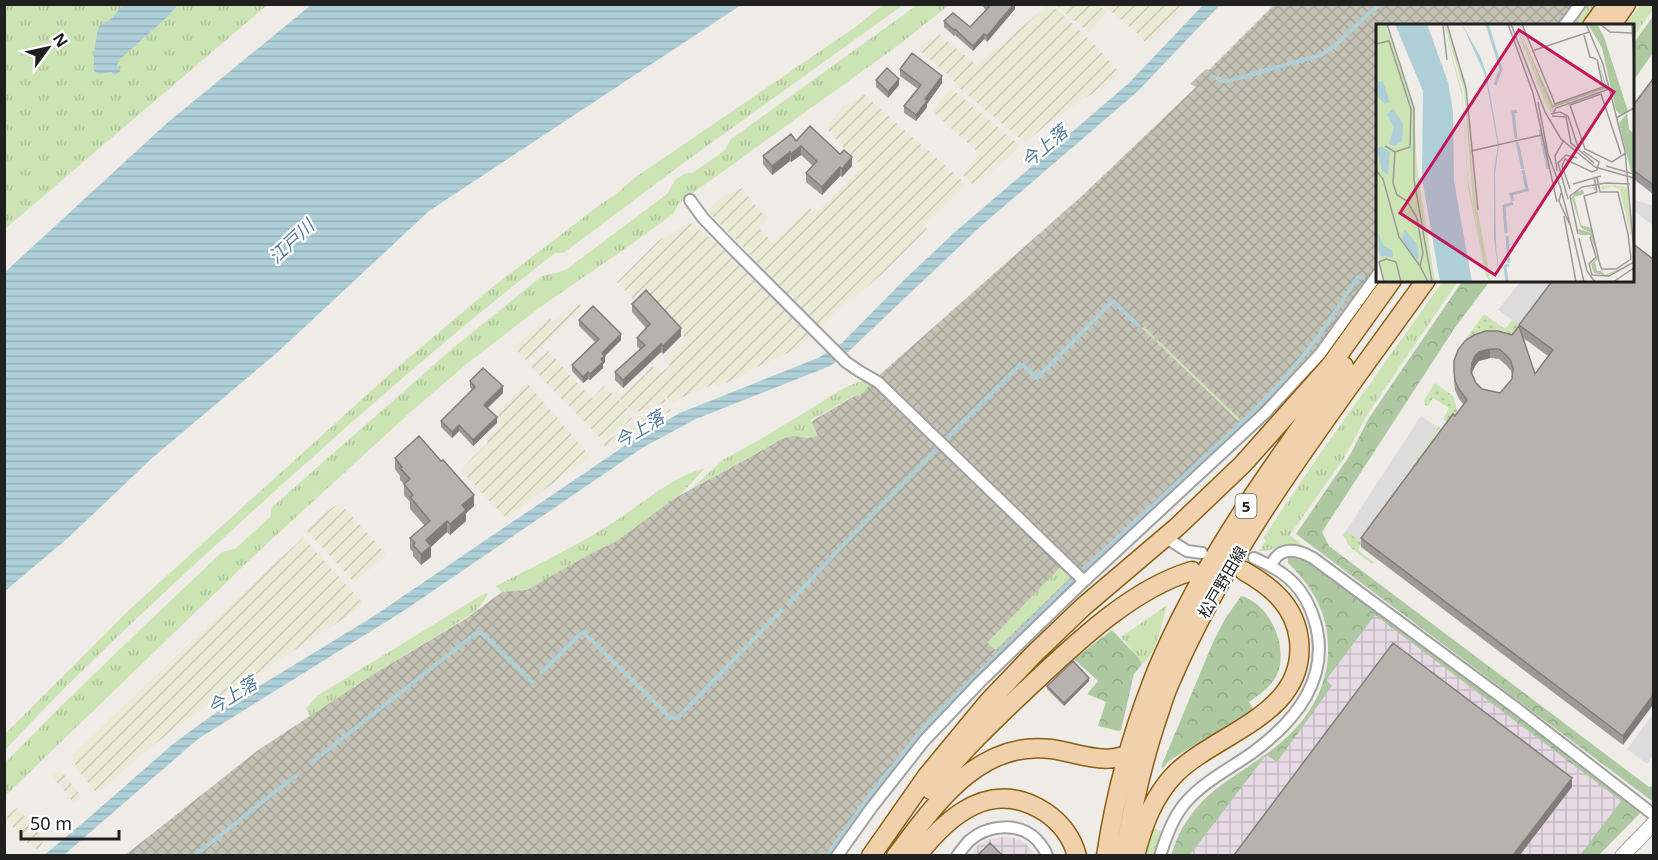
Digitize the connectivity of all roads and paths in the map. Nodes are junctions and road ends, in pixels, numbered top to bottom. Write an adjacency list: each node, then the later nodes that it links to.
1 (1580, 4): 4 (street)
2 (1608, 4): 5 (main road)
3 (1626, 4): 6 (main road)
4 (1565, 24)
5 (1593, 24)
6 (1612, 24)
7 (690, 200): 17 (street)
8 (1376, 275): 17 (street)
9 (1391, 282): 23 (main road)
10 (1404, 282): 19 (main road, 松戸野田線 / 5)
11 (1425, 282): 18 (main road, 松戸野田線 / 5)
12 (1171, 541): 13 (street)
13 (1202, 553)
14 (1249, 564): 15 (street); 32 (main road)
15 (1271, 566): 20 (street); 33 (street)
16 (1192, 571): 24 (main road)
17 (1080, 576): 22 (street)
18 (1154, 730): 19 (main road); 31 (main road, 松戸野田線 / 5)
19 (1129, 754): 25 (main road); 30 (main road, 松戸野田線 / 5)
20 (1653, 815)
21 (1653, 823): 34 (street)
22 (837, 855)
23 (871, 855)
24 (880, 855)
25 (896, 855)
26 (917, 855): 29 (main road)
27 (957, 855): 28 (street)
28 (1047, 855)
29 (1077, 855)
30 (1106, 855)
31 (1124, 855)
32 (1135, 855)
33 (1160, 855)
34 (1622, 855)

